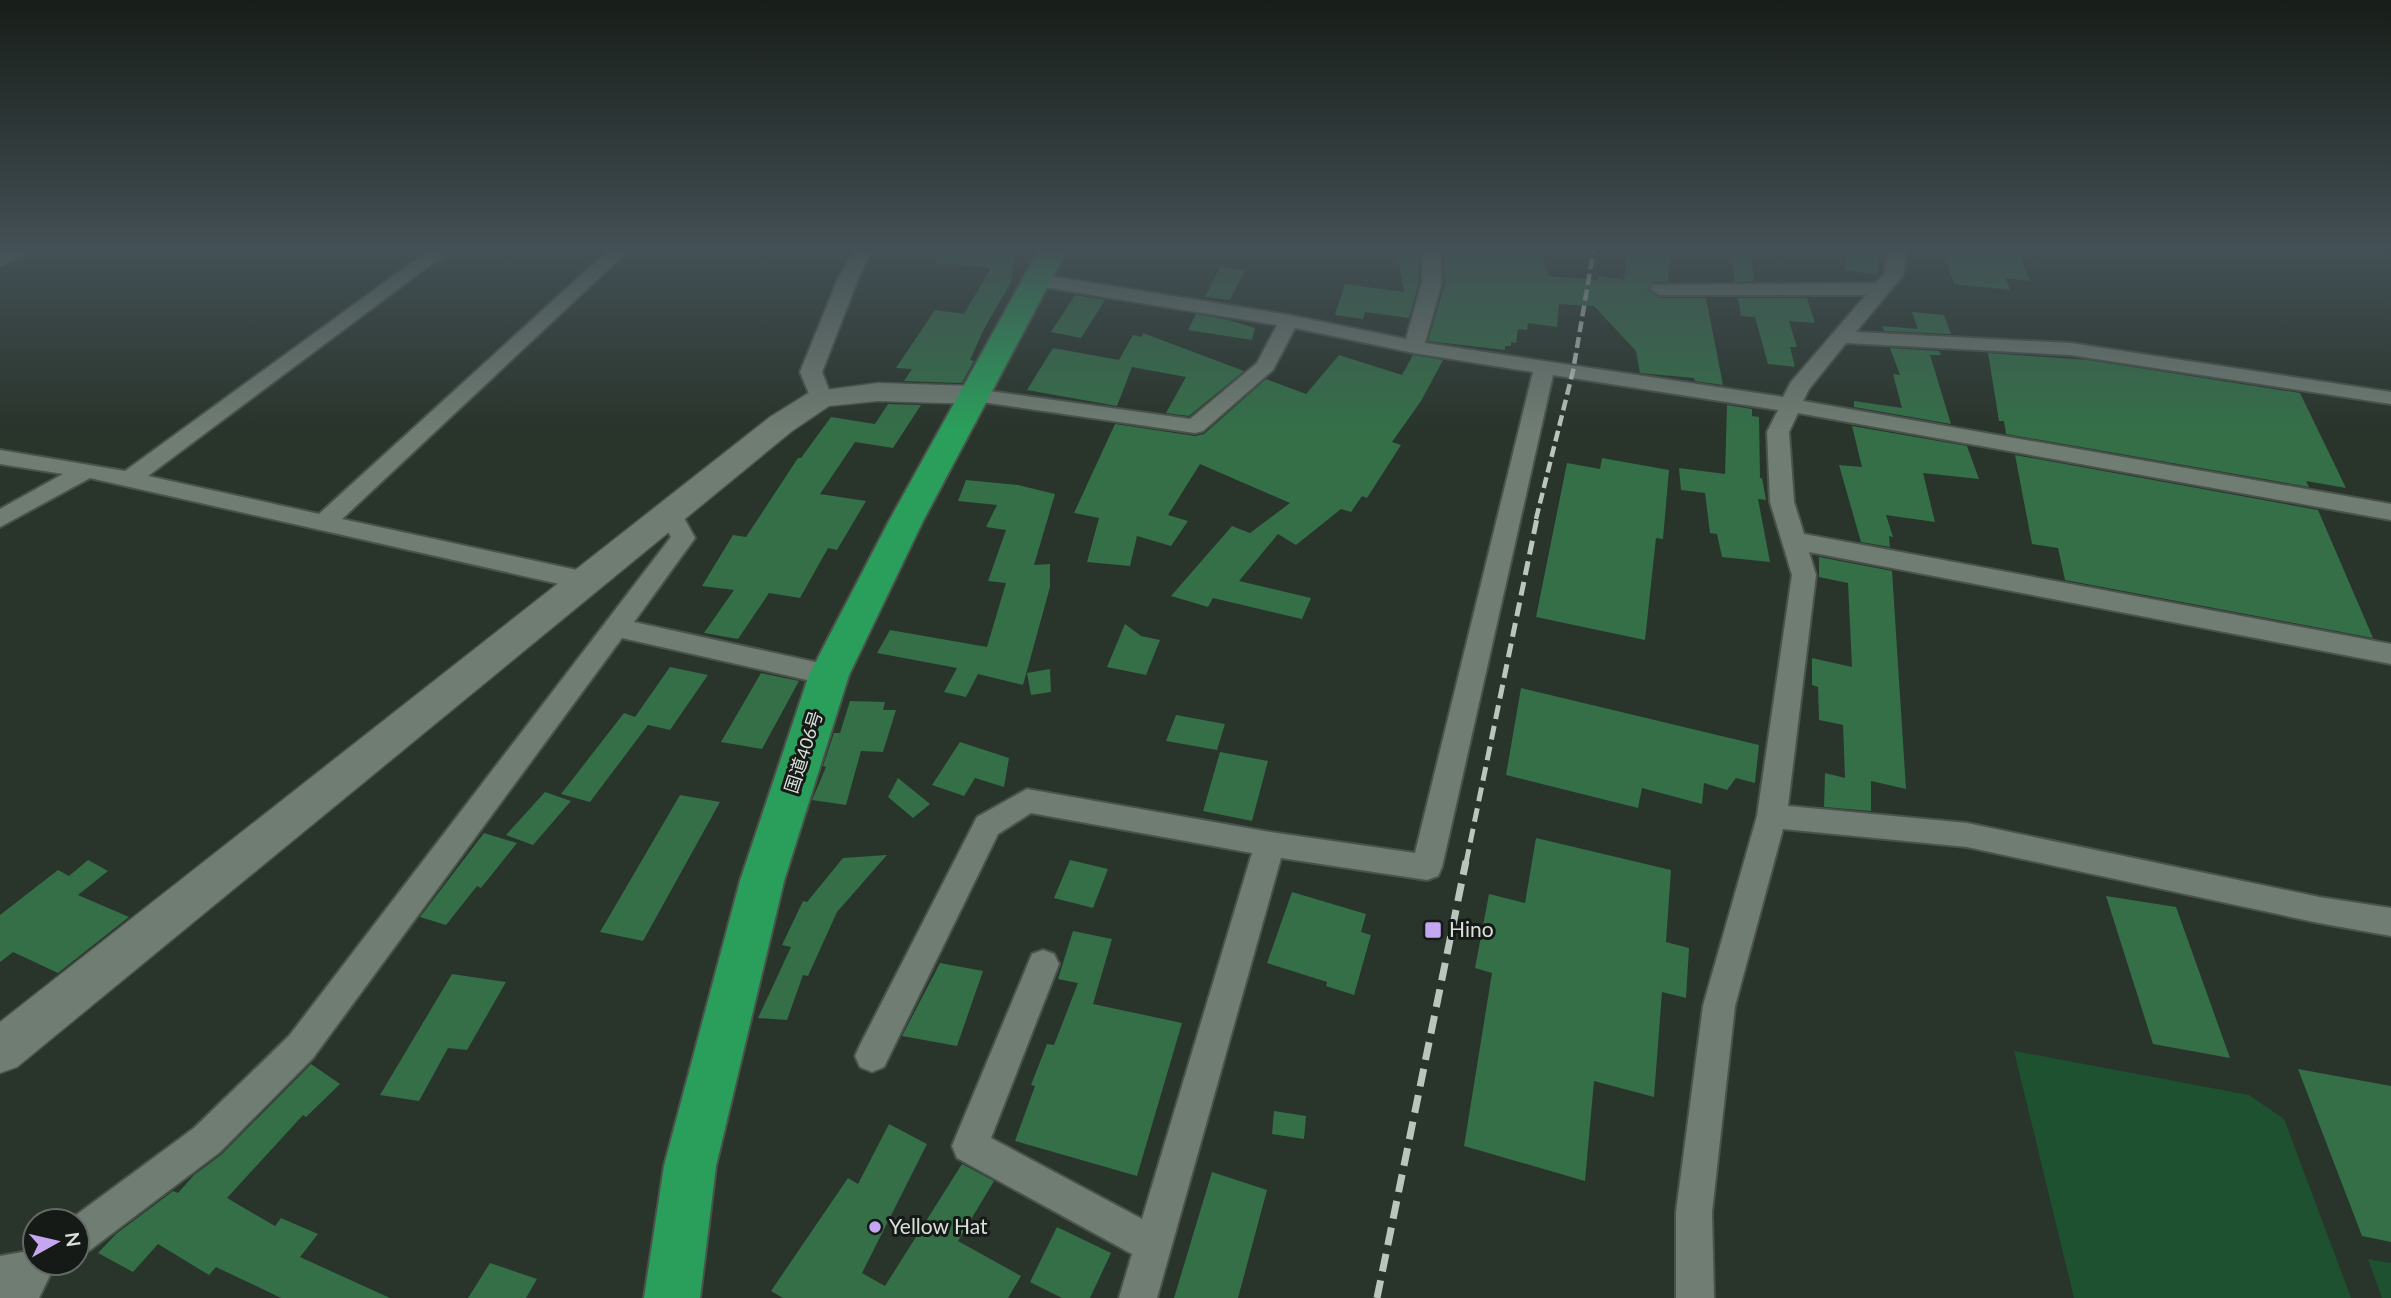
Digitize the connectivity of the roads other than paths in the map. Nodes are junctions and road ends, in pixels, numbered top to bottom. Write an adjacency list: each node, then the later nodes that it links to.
1 (362, 309): 18 (street)
2 (556, 309): 22 (street)
3 (836, 309): 13 (street)
4 (1021, 309): 12 (highway, 国道406号)
5 (1236, 309): 8 (street)
6 (1425, 309): 10 (street)
7 (1865, 309): 9 (street)
8 (1289, 321): 10 (street); 12 (street)
9 (1841, 337): 14 (street); 15 (street)
10 (1414, 348): 11 (street)
11 (1545, 366): 15 (street); 29 (street)
12 (975, 395): 13 (street); 27 (highway, 国道406号)
13 (821, 398): 20 (street)
14 (2391, 398)
15 (1790, 405): 19 (street); 23 (street)
16 (0, 457): 17 (street)
17 (87, 470): 18 (street); 21 (street)
18 (129, 480): 22 (street)
19 (2391, 512)
20 (670, 513): 24 (street); 25 (street)
21 (0, 519)
22 (323, 523): 24 (street)
23 (1795, 541): 26 (street); 28 (street)
24 (586, 581): 32 (street)
25 (616, 627): 27 (street); 34 (street)
26 (2391, 654)
27 (829, 675): 36 (highway, 国道406号)
28 (1772, 816): 30 (street); 38 (street)
29 (1270, 844): 33 (street); 35 (street)
30 (2391, 922)
31 (1043, 964): 35 (street)
32 (0, 1051)
33 (872, 1056)
34 (91, 1227)
35 (1154, 1246): 37 (street)
36 (671, 1298)
37 (1138, 1298)
38 (1695, 1298)

